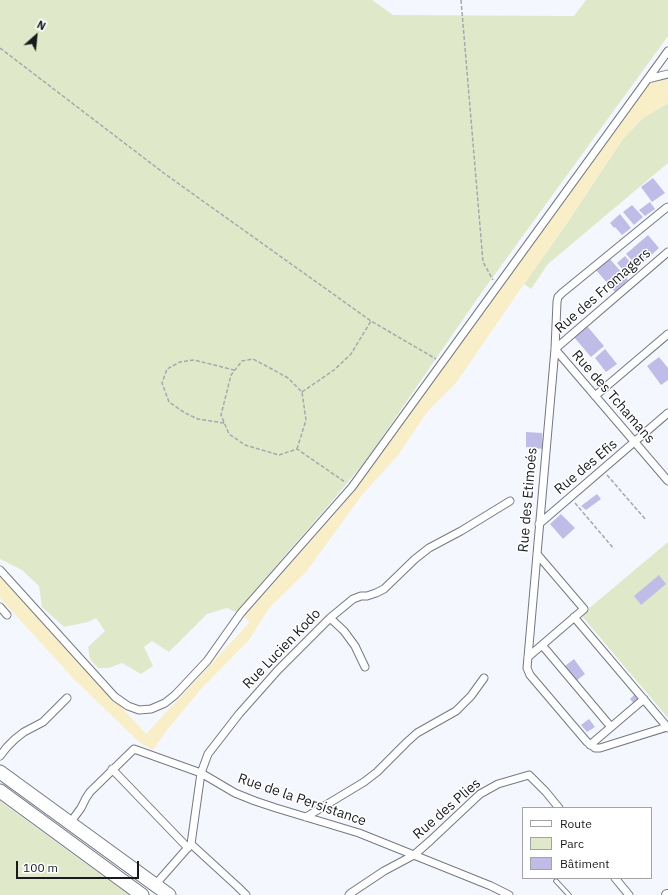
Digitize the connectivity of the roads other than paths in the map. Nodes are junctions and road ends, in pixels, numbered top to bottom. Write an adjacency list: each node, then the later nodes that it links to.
1 (668, 50): 3 (street)
2 (668, 74): 3 (street)
3 (648, 79): 15 (street)
4 (668, 207): 7 (street, Rue des Etimoés)
5 (668, 252): 7 (street, Rue des Fromagers)
6 (668, 334): 8 (street)
7 (555, 349): 8 (street, Rue des Tchamans); 13 (street, Rue des Etimoés)
8 (595, 396): 10 (street, Rue des Tchamans)
9 (668, 413): 10 (street, Rue des Efis)
10 (635, 442): 11 (street, Rue des Tchamans); 13 (street, Rue des Efis)
11 (668, 481)
12 (510, 501): 19 (street, Rue Lucien Kodo)
13 (539, 524): 14 (street, Rue des Etimoés)
14 (537, 554): 18 (street); 21 (street, Rue des Etimoés)
15 (0, 570)
16 (0, 607): 17 (street)
17 (7, 615)
18 (574, 617): 20 (street); 25 (street)
19 (330, 618): 22 (street); 32 (street, Rue Lucien Kodo)
20 (542, 645): 21 (street); 26 (street)
21 (528, 657): 28 (street, Rue des Etimoés)
22 (365, 667)
23 (484, 678): 35 (street)
24 (67, 698): 29 (street)
25 (644, 699): 26 (street); 27 (street)
26 (611, 727): 28 (street)
27 (667, 727): 28 (street)
28 (590, 745)
29 (0, 756)
30 (112, 769): 32 (street, Rue de la Persistance); 36 (street, Rue de la Persistance); 37 (street)
31 (0, 772): 36 (highway)
32 (201, 773): 35 (street, Rue de la Persistance); 37 (street, Rue Lucien Kodo)
33 (0, 791): 42 (highway)
34 (558, 807): 38 (street, Rue des Plies)
35 (306, 817): 38 (street, Rue de la Persistance)
36 (70, 823): 41 (highway)
37 (189, 846): 41 (street); 44 (street)
38 (414, 855): 45 (street, Rue des Plies); 46 (street, Rue de la Persistance)
39 (616, 879): 48 (street)
40 (556, 881): 47 (lane)
41 (155, 885): 43 (highway)
42 (142, 895)
43 (169, 895)
44 (246, 895)
45 (349, 895)
46 (509, 895)
47 (569, 895)
48 (629, 895)

